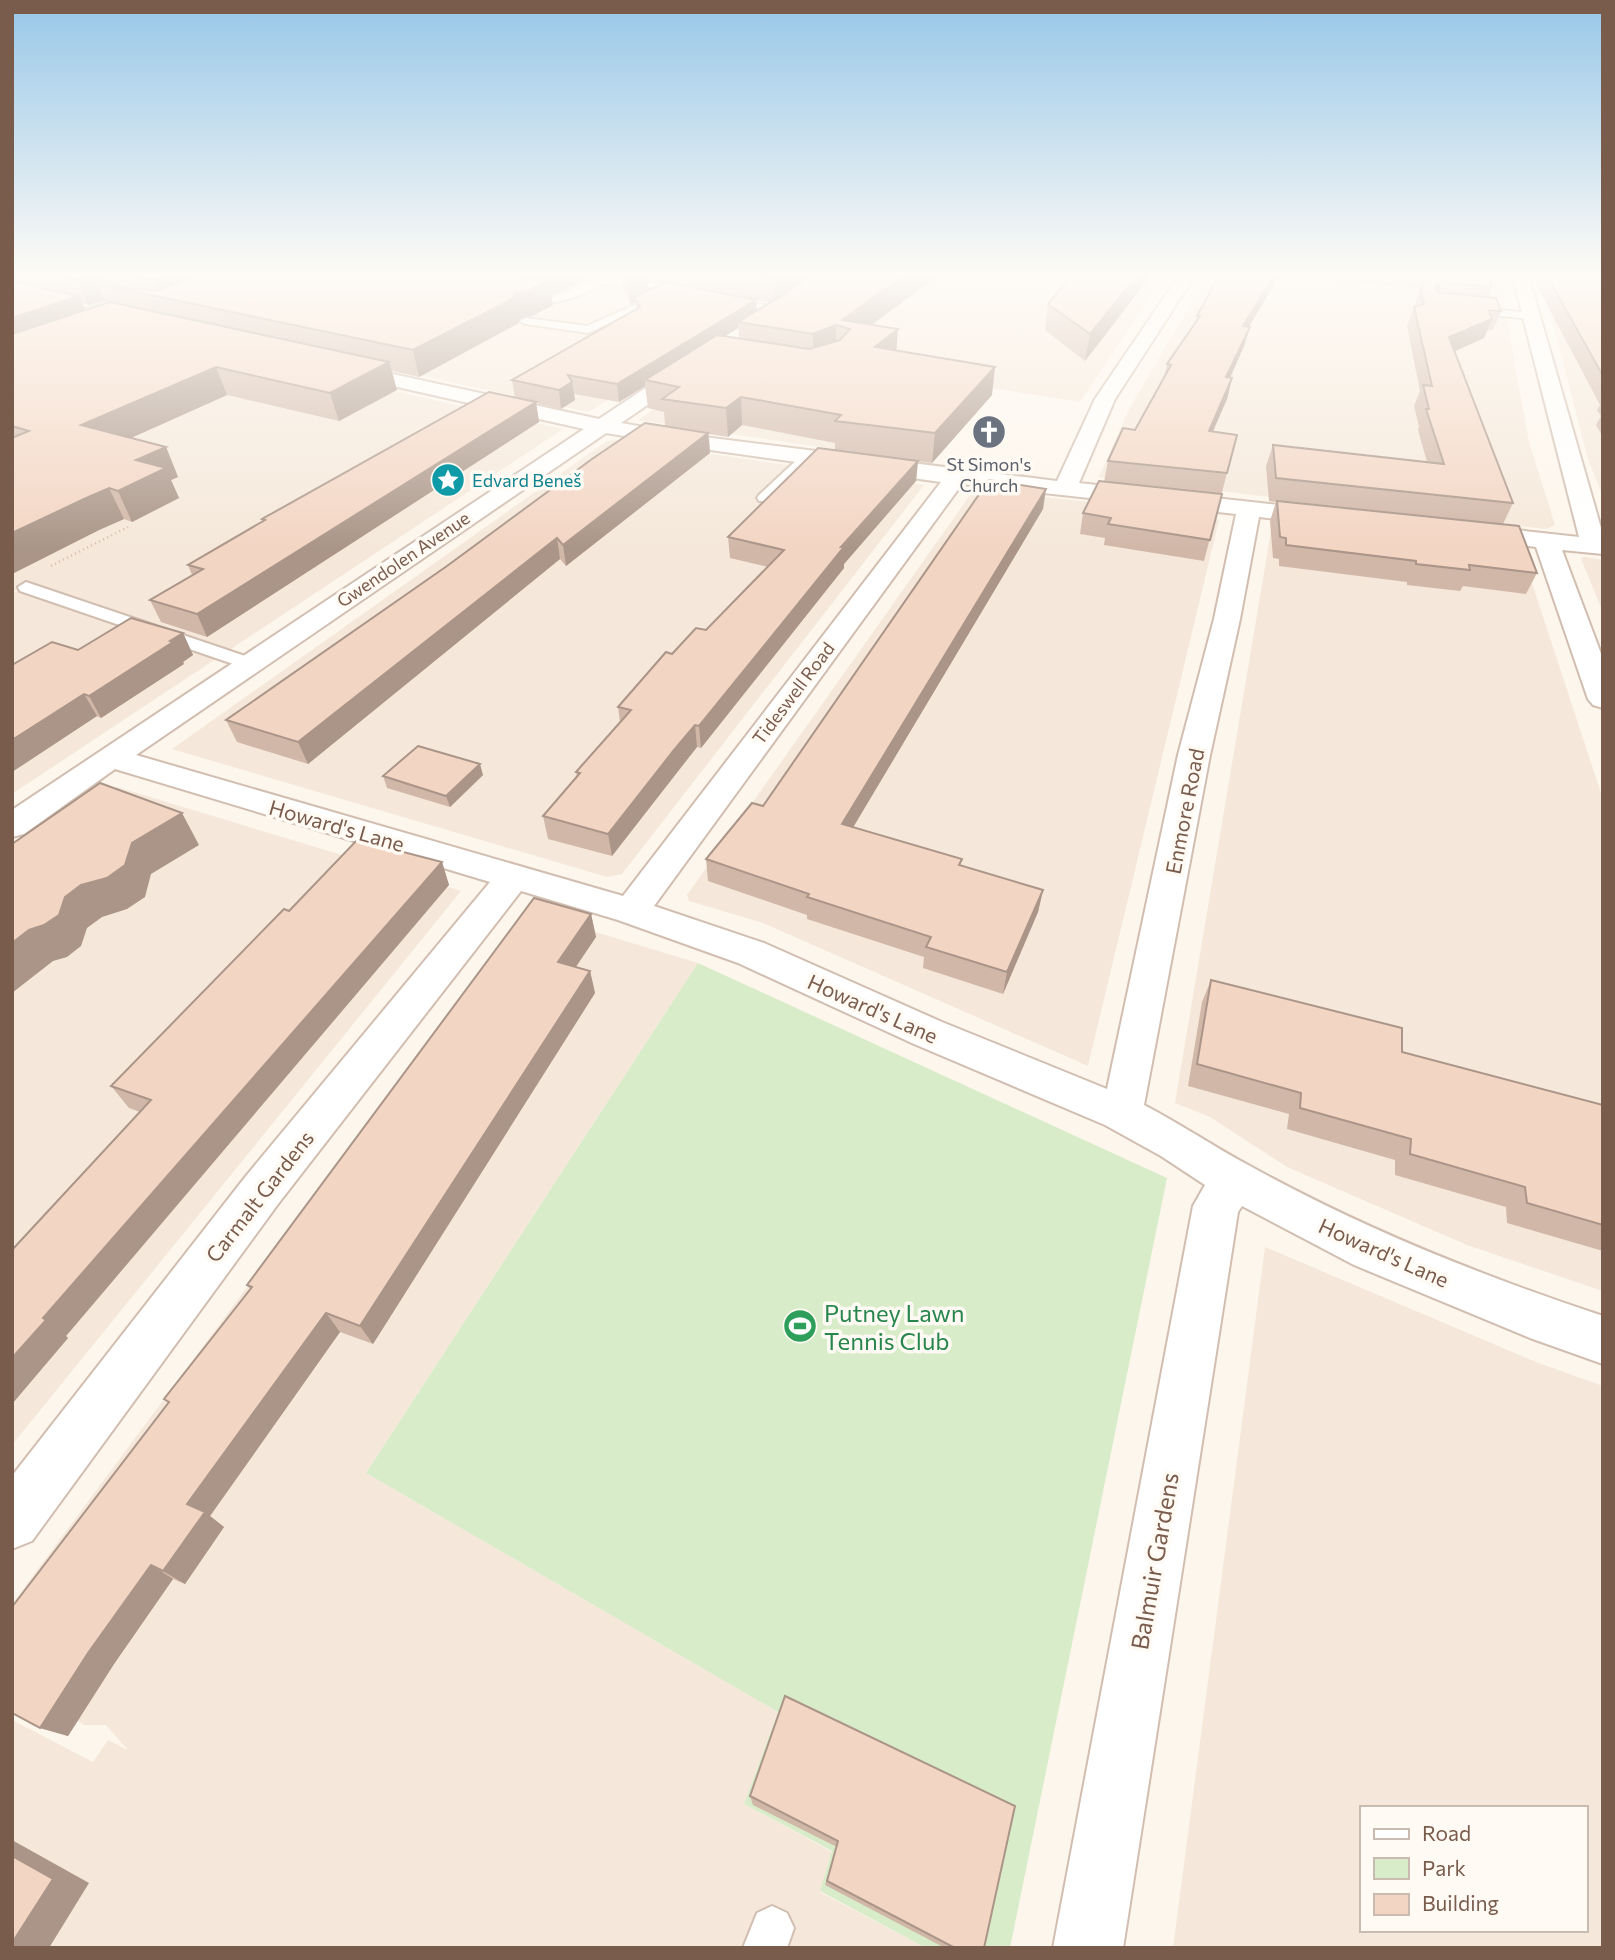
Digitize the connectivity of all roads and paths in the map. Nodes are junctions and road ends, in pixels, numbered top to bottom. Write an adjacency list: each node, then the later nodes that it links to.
1 (693, 365): 5 (street, Gwendolen Avenue)
2 (1127, 365): 8 (street)
3 (1544, 365): 15 (street)
4 (330, 366): 5 (street)
5 (600, 426): 6 (street); 18 (street, Gwendolen Avenue)
6 (807, 458): 7 (street); 9 (lane)
7 (956, 477): 8 (street); 23 (street, Tideswell Road)
8 (1066, 488): 10 (street)
9 (764, 498)
10 (1249, 509): 11 (street); 24 (street, Enmore Road)
11 (1343, 519)
12 (128, 527): 16 (path)
13 (1452, 530): 14 (street)
14 (1546, 540): 15 (street); 19 (street)
15 (1599, 546)
16 (45, 569)
17 (26, 587): 18 (lane)
18 (248, 663): 20 (street, Gwendolen Avenue)
19 (1603, 699)
20 (111, 758): 21 (street, Gwendolen Avenue); 22 (street, Howard's Lane)
21 (12, 825)
22 (514, 876): 23 (street, Howard's Lane); 27 (street, Carmalt Gardens)
23 (631, 911): 24 (street, Howard's Lane)
24 (1119, 1113): 25 (street, Howard's Lane)
25 (1234, 1180): 26 (street, Howard's Lane); 28 (street, Balmuir Gardens)
26 (1603, 1340)
27 (12, 1521)
28 (1088, 1948)

